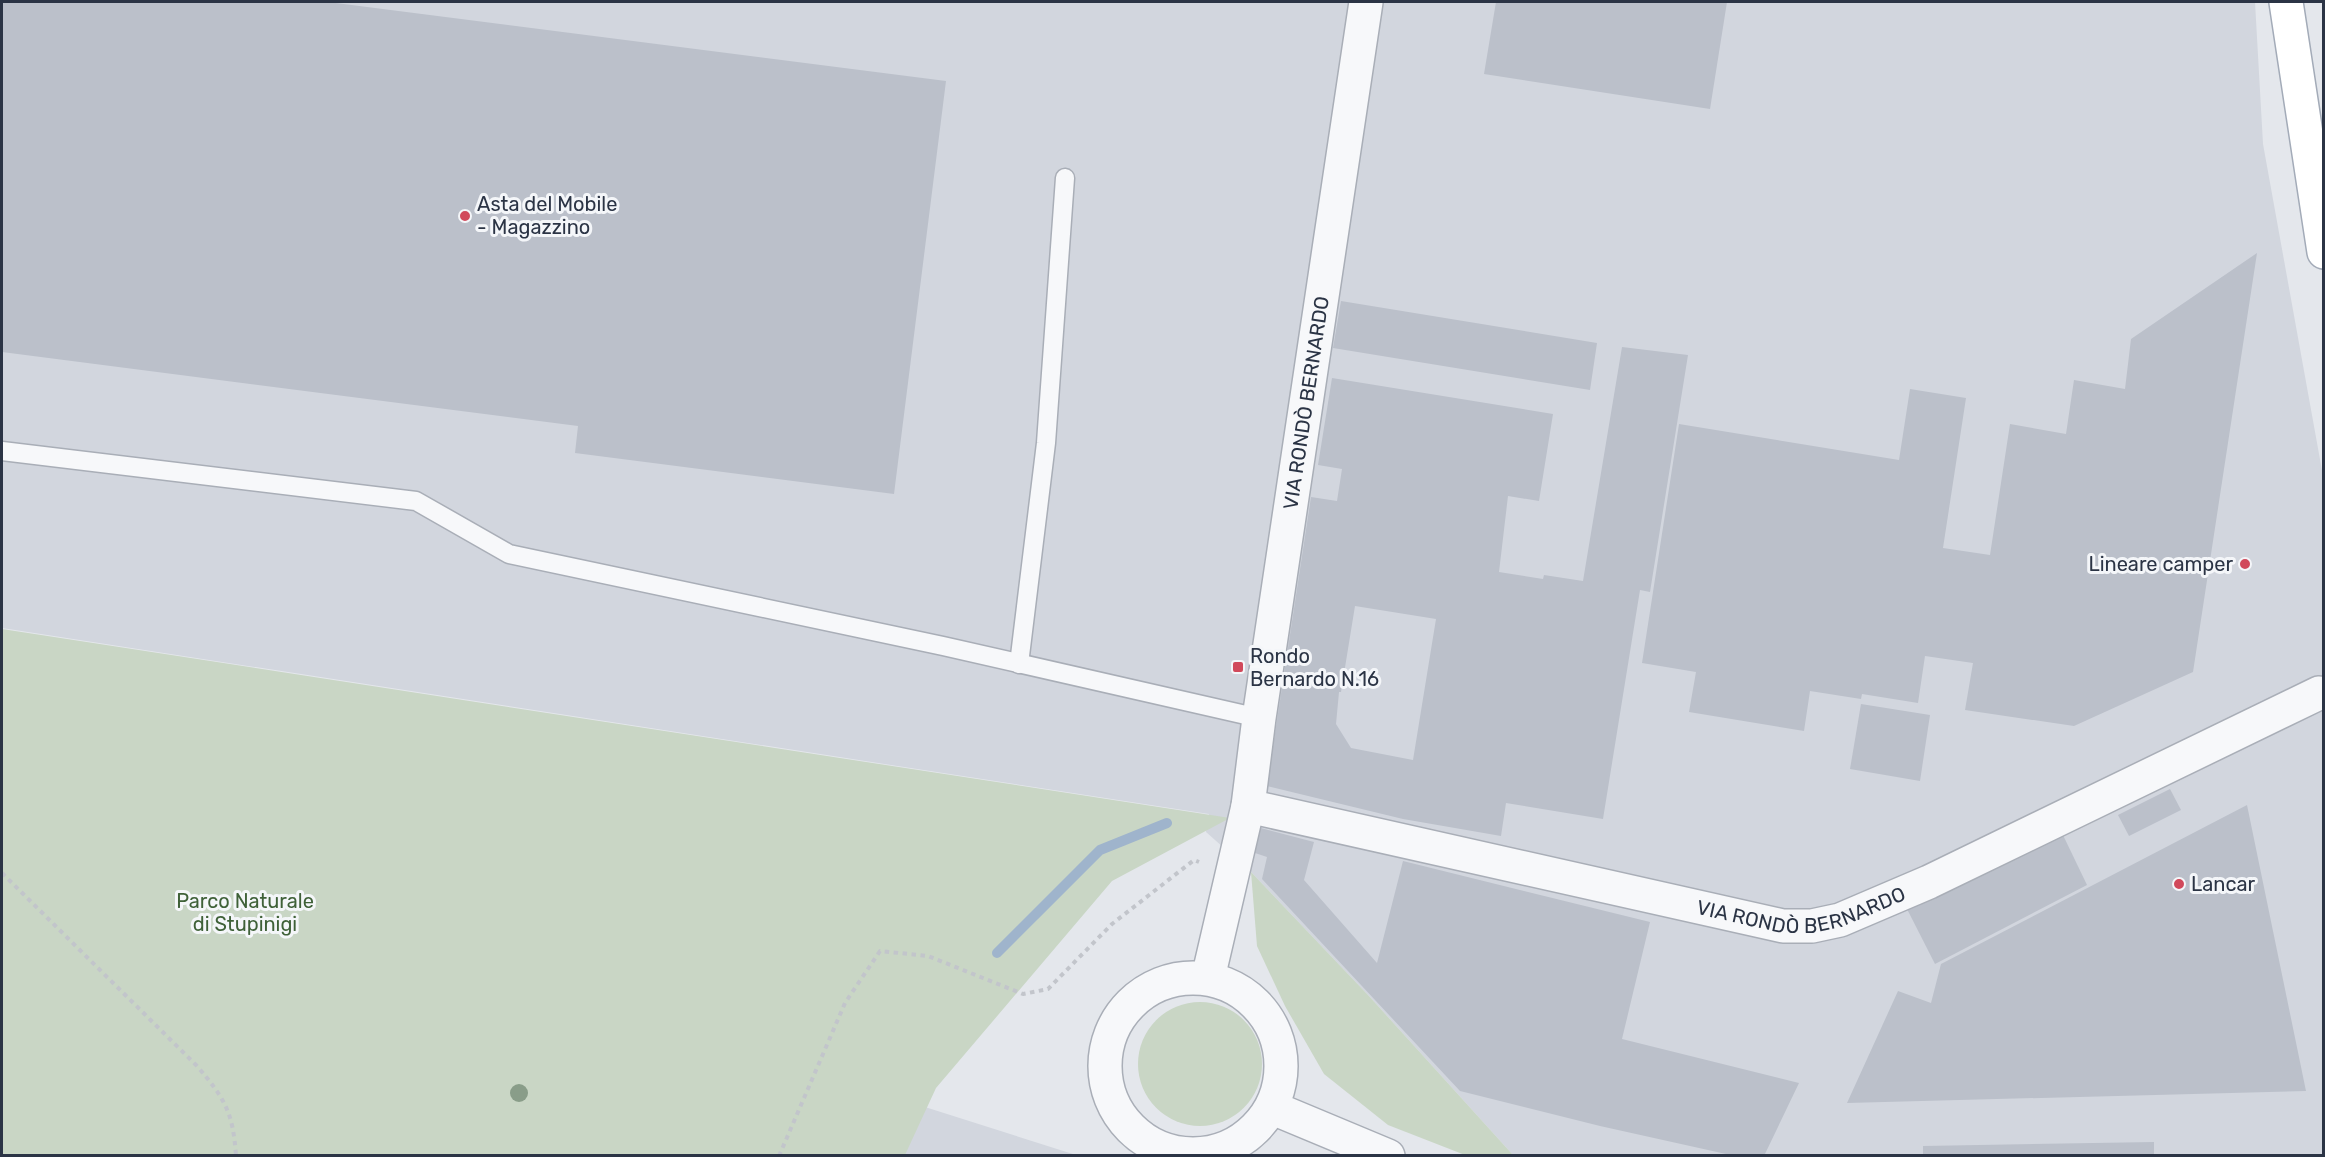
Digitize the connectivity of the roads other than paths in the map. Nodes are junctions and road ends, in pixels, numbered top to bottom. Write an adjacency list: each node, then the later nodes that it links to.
1 (1366, 2): 8 (street, VIA RONDÒ BERNARDO)
2 (2286, 2): 4 (main road)
3 (1065, 178): 6 (lane)
4 (2324, 252)
5 (2, 452): 6 (lane)
6 (1019, 664): 8 (lane)
7 (2319, 693): 9 (street, VIA RONDÒ BERNARDO)
8 (1259, 718): 9 (street, VIA RONDÒ BERNARDO)
9 (1248, 806): 10 (street, VIA RONDÒ BERNARDO)
10 (1208, 978): 11 (street); 12 (street)
11 (1273, 1107): 12 (street); 13 (street)
12 (1171, 1154)
13 (1388, 1155)

